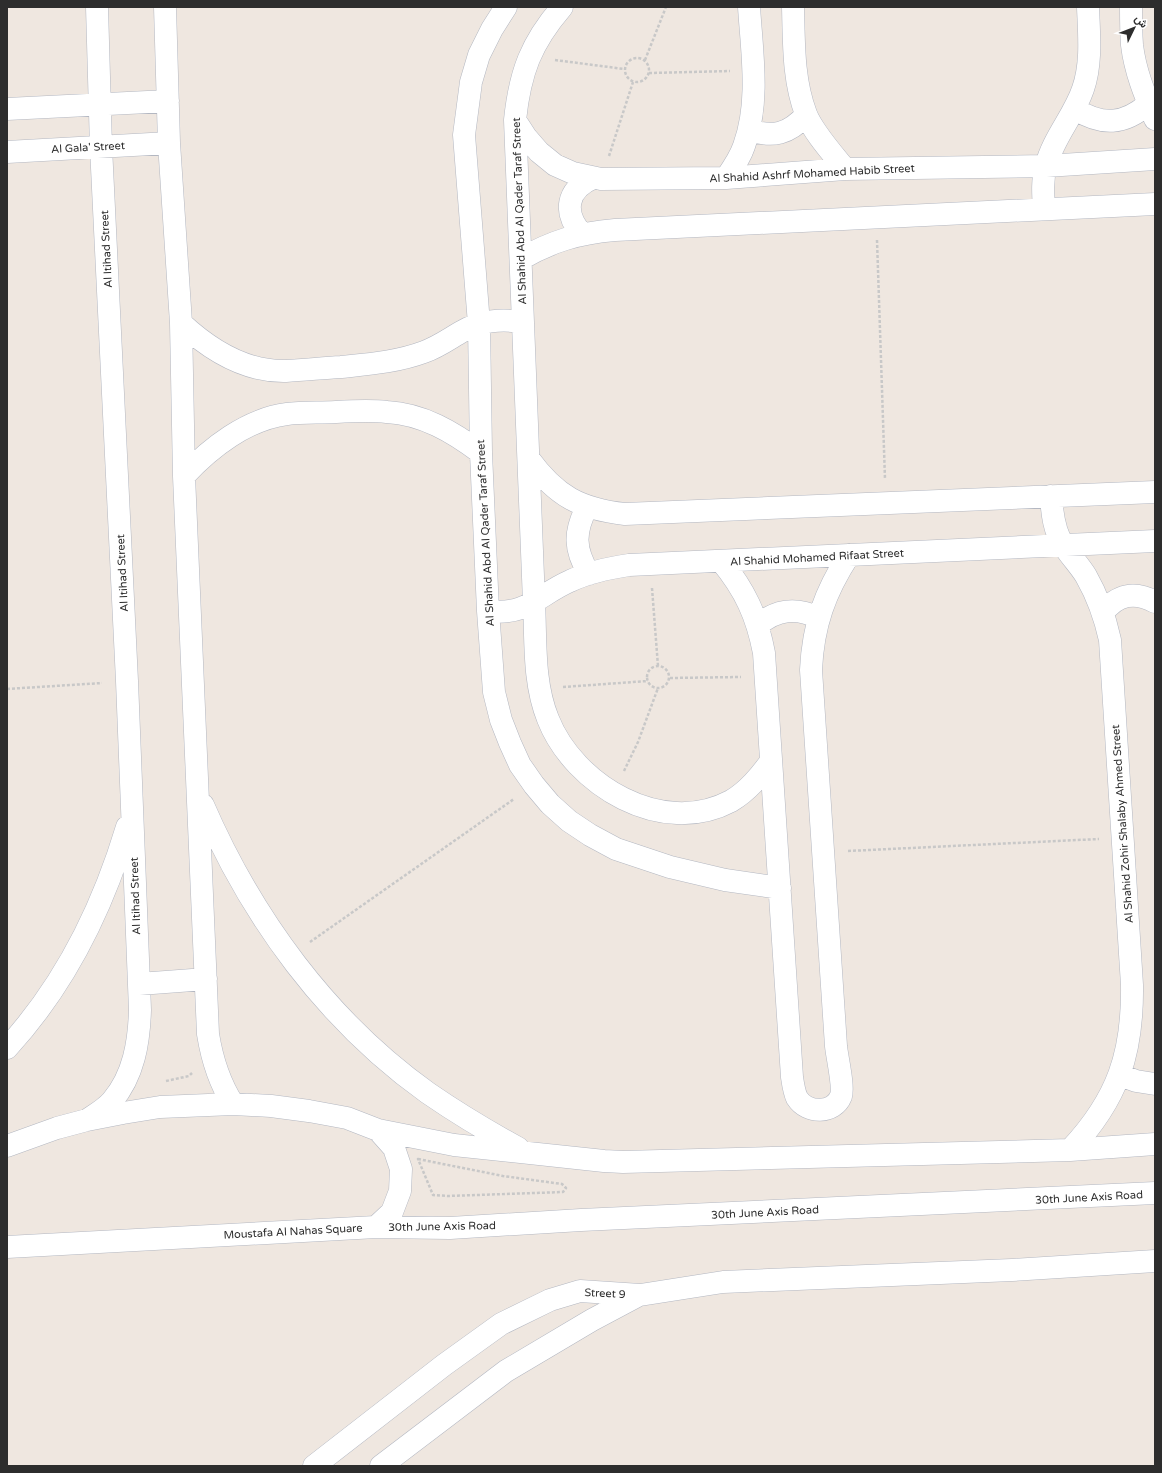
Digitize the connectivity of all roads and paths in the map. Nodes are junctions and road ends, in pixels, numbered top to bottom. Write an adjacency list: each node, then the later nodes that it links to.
1 (97, 7): 17 (street, Al Itihad Street)
2 (165, 7): 16 (street)
3 (506, 7): 39 (street, Al Shahid Abd Al Qader Taraf Street)
4 (562, 7): 10 (street, Al Shahid Abd Al Qader Taraf Street)
5 (666, 7): 11 (path)
6 (749, 7): 13 (street)
7 (793, 7): 21 (street)
8 (1088, 7): 19 (street)
9 (1131, 7): 20 (street)
10 (529, 57): 12 (path); 22 (street, Al Shahid Abd Al Qader Taraf Street)
11 (645, 60): 12 (path); 14 (path)
12 (624, 69): 15 (path)
13 (753, 70): 14 (path); 23 (street)
14 (649, 73): 15 (path)
15 (633, 82): 31 (path)
16 (168, 101): 17 (street); 24 (street)
17 (100, 104): 18 (street); 25 (street, Al Itihad Street)
18 (7, 109)
19 (1075, 109): 20 (street); 28 (street)
20 (1152, 111)
21 (806, 115): 23 (street); 29 (street)
22 (515, 120): 31 (street, Al Shahid Ashrf Mohamed Habib Street); 36 (street, Al Shahid Abd Al Qader Taraf Street)
23 (749, 130): 30 (street)
24 (170, 143): 25 (street, Al Gala' Street); 38 (street)
25 (102, 147): 26 (street, Al Gala' Street); 62 (street, Al Itihad Street)
26 (7, 152)
27 (1155, 159): 28 (street, Al Shahid Ashrf Mohamed Habib Street)
28 (1046, 166): 29 (street, Al Shahid Ashrf Mohamed Habib Street); 33 (street)
29 (846, 169): 30 (street, Al Shahid Ashrf Mohamed Habib Street)
30 (726, 178): 31 (street, Al Shahid Ashrf Mohamed Habib Street)
31 (597, 179): 35 (street)
32 (1155, 204): 33 (street)
33 (1044, 209): 34 (street)
34 (876, 217): 35 (street); 45 (path)
35 (582, 234): 36 (street)
36 (521, 259): 37 (street, Al Shahid Abd Al Qader Taraf Street)
37 (523, 322): 39 (street); 41 (street, Al Shahid Abd Al Qader Taraf Street)
38 (181, 323): 39 (street); 42 (street)
39 (479, 324): 40 (street, Al Shahid Abd Al Qader Taraf Street)
40 (481, 453): 42 (street); 55 (street, Al Shahid Abd Al Qader Taraf Street)
41 (529, 459): 46 (street); 53 (street, Al Shahid Abd Al Qader Taraf Street)
42 (184, 476): 69 (street)
43 (1155, 492): 44 (street)
44 (1051, 496): 45 (street); 48 (street, Al Shahid Zohir Shalaby Ahmed Street)
45 (886, 504): 46 (street)
46 (587, 507): 52 (street)
47 (1155, 542): 48 (street, Al Shahid Mohamed Rifaat Street)
48 (1064, 546): 49 (street, Al Shahid Mohamed Rifaat Street); 56 (street, Al Shahid Zohir Shalaby Ahmed Street)
49 (849, 555): 50 (street, Al Shahid Mohamed Rifaat Street); 57 (street)
50 (721, 561): 51 (street, Al Shahid Mohamed Rifaat Street); 58 (street)
51 (650, 564): 52 (street, Al Shahid Mohamed Rifaat Street); 59 (path)
52 (589, 574): 53 (street, Al Shahid Mohamed Rifaat Street)
53 (534, 602): 55 (street, Al Shahid Mohamed Rifaat Street); 66 (street, Al Shahid Abd Al Qader Taraf Street)
54 (1155, 602): 56 (street)
55 (488, 612): 68 (street, Al Shahid Abd Al Qader Taraf Street)
56 (1103, 612): 72 (street, Al Shahid Zohir Shalaby Ahmed Street)
57 (819, 618): 58 (street); 73 (street)
58 (758, 625): 60 (street)
59 (658, 666): 61 (path); 63 (path)
60 (765, 677): 61 (path); 67 (street)
61 (670, 678): 64 (path)
62 (127, 681): 65 (path); 71 (street, Al Itihad Street)
63 (648, 681): 64 (path); 66 (path)
64 (658, 688): 70 (path)
65 (7, 689)
66 (539, 689): 70 (street, Al Shahid Abd Al Qader Taraf Street)
67 (771, 761): 70 (street, Al Shahid Abd Al Qader Taraf Street); 74 (street)
68 (534, 785): 74 (street, Al Shahid Abd Al Qader Taraf Street); 75 (path)
69 (198, 793): 75 (street); 76 (street)
70 (612, 793)
71 (132, 812): 77 (street, Al Itihad Street); 78 (street)
72 (1123, 838): 73 (path); 80 (street, Al Shahid Zohir Shalaby Ahmed Street)
73 (824, 852): 74 (street)
74 (780, 888)
75 (290, 957): 89 (street)
76 (206, 979): 77 (street); 83 (street)
77 (139, 984): 84 (street, Al Itihad Street)
78 (7, 1048)
79 (194, 1071): 81 (path)
80 (1120, 1075): 82 (street); 88 (street, Al Shahid Zohir Shalaby Ahmed Street)
81 (160, 1082)
82 (1155, 1084)
83 (233, 1104): 84 (street, Moustafa Al Nahas Square); 85 (street, Moustafa Al Nahas Square)
84 (88, 1120): 87 (street, Moustafa Al Nahas Square)
85 (378, 1130): 89 (street); 92 (street, Moustafa Al Nahas Square)
86 (1155, 1144): 88 (street)
87 (7, 1146)
88 (1070, 1150): 89 (street)
89 (526, 1152)
90 (563, 1192): 90 (path)
91 (1155, 1193): 92 (street, 30th June Axis Road)
92 (376, 1227): 93 (street, Moustafa Al Nahas Square)
93 (7, 1247)
94 (1155, 1262): 95 (street)
95 (640, 1295): 96 (street, Street 9); 97 (street, Street 9)
96 (314, 1466)
97 (381, 1466)

